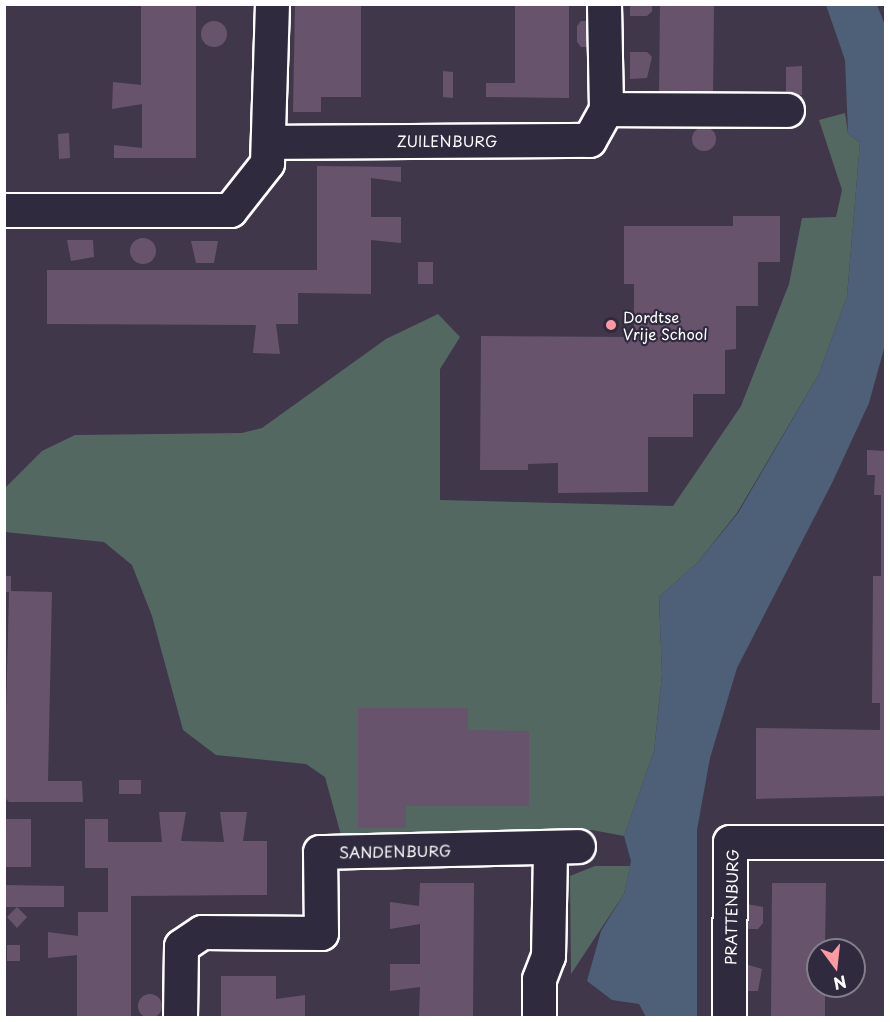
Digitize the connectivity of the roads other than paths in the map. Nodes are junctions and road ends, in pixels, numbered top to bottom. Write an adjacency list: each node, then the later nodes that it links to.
1 (272, 4): 5 (street)
2 (604, 4): 3 (street, ZUILENBURG)
3 (606, 109): 4 (street); 5 (street, ZUILENBURG)
4 (787, 110)
5 (270, 142): 6 (street)
6 (4, 210)
7 (885, 842): 10 (street, PRATTENBURG)
8 (180, 1017): 9 (street, SANDENBURG)
9 (539, 1017)
10 (729, 1017)

